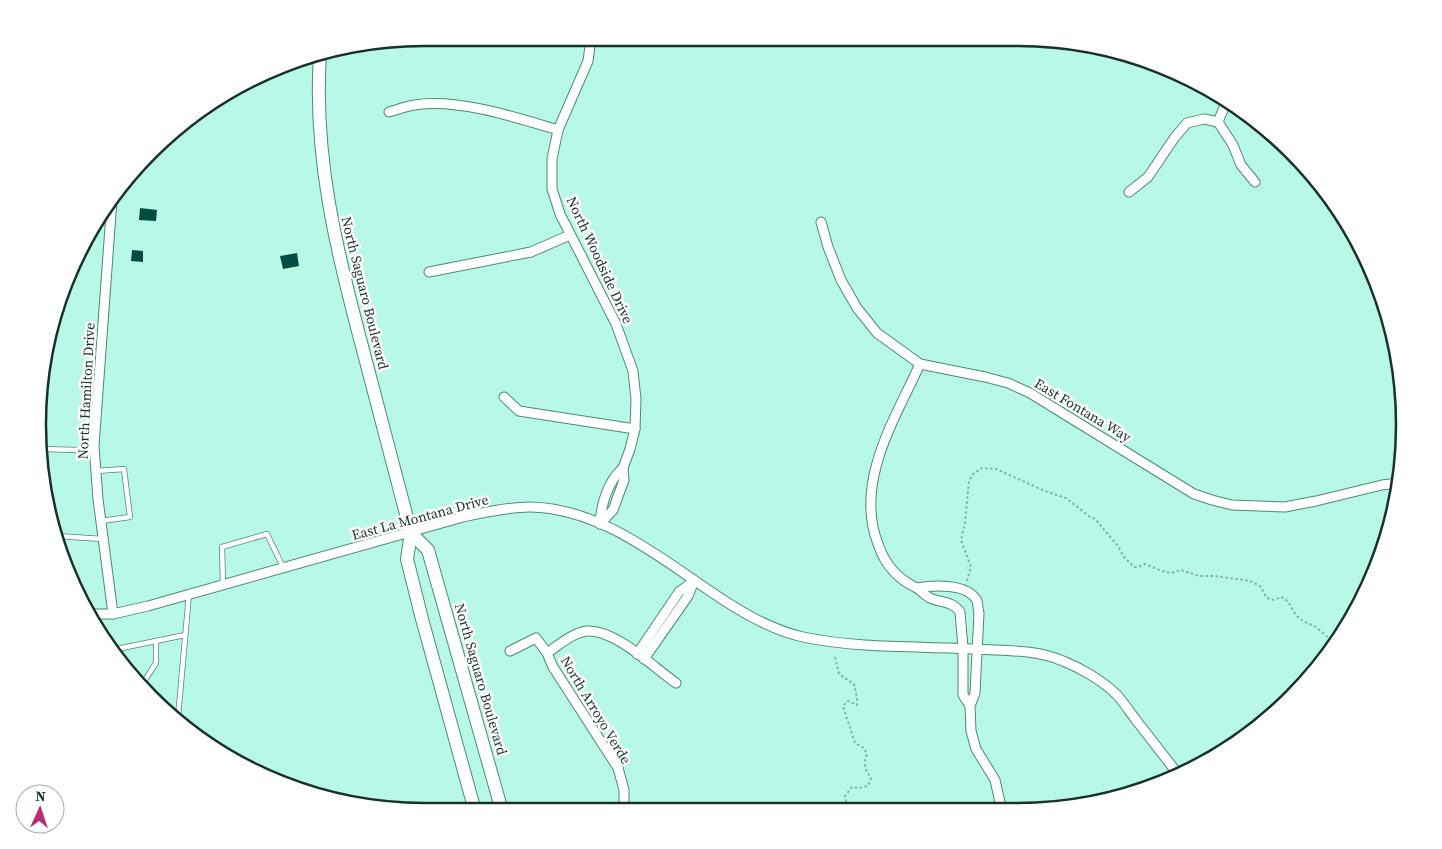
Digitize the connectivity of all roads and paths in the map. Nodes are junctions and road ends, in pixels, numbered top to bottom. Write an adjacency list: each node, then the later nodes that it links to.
1 (591, 46): 6 (street, North Woodside Drive)
2 (320, 61): 22 (main road, North Saguaro Boulevard)
3 (1224, 107): 5 (street)
4 (389, 112): 6 (street)
5 (1218, 122): 7 (street); 8 (street)
6 (558, 130): 11 (street, North Woodside Drive)
7 (1255, 182)
8 (1129, 192)
9 (111, 212): 16 (street, North Hamilton Drive)
10 (821, 222): 13 (street, East Fontana Way)
11 (570, 235): 12 (street); 15 (street, North Woodside Drive)
12 (429, 272)
13 (920, 364): 19 (street, East Fontana Way); 28 (street)
14 (504, 397): 15 (street)
15 (635, 429): 21 (street, North Woodside Drive)
16 (94, 446): 17 (lane); 18 (street, North Hamilton Drive)
17 (47, 449)
18 (96, 471): 20 (street, North Hamilton Drive); 20 (lane)
19 (1391, 484)
20 (100, 521): 24 (street, North Hamilton Drive)
21 (600, 524): 22 (street, East La Montana Drive); 26 (street, East La Montana Drive)
22 (411, 533): 25 (street, East La Montana Drive); 48 (main road, North Saguaro Boulevard); 49 (main road, North Saguaro Boulevard)
23 (63, 536): 24 (lane)
24 (103, 539): 33 (street, North Hamilton Drive)
25 (283, 568): 27 (street, East La Montana Drive); 27 (lane)
26 (694, 581): 38 (street, East La Montana Drive); 41 (street)
27 (223, 584): 30 (street, East La Montana Drive)
28 (917, 588): 29 (street); 31 (street)
29 (966, 591): 31 (street); 35 (path); 38 (street)
30 (189, 594): 33 (street, East La Montana Drive); 34 (lane)
31 (957, 607): 38 (street)
32 (97, 614): 33 (street, East La Montana Drive)
33 (113, 614)
34 (185, 636): 36 (lane); 46 (lane)
35 (1329, 639)
36 (156, 641): 37 (lane); 43 (lane)
37 (119, 648)
38 (970, 649): 45 (street); 45 (street); 47 (street, East La Montana Drive)
39 (510, 651): 40 (street, North Arroyo Verde)
40 (547, 653): 41 (street, North Arroyo Verde); 50 (street, North Arroyo Verde)
41 (640, 656): 44 (street, North Arroyo Verde)
42 (835, 657): 51 (path)
43 (145, 680)
44 (676, 683)
45 (970, 706): 52 (street)
46 (178, 712)
47 (1174, 769)
48 (474, 803)
49 (500, 803)
50 (624, 803)
51 (847, 803)
52 (1000, 803)

